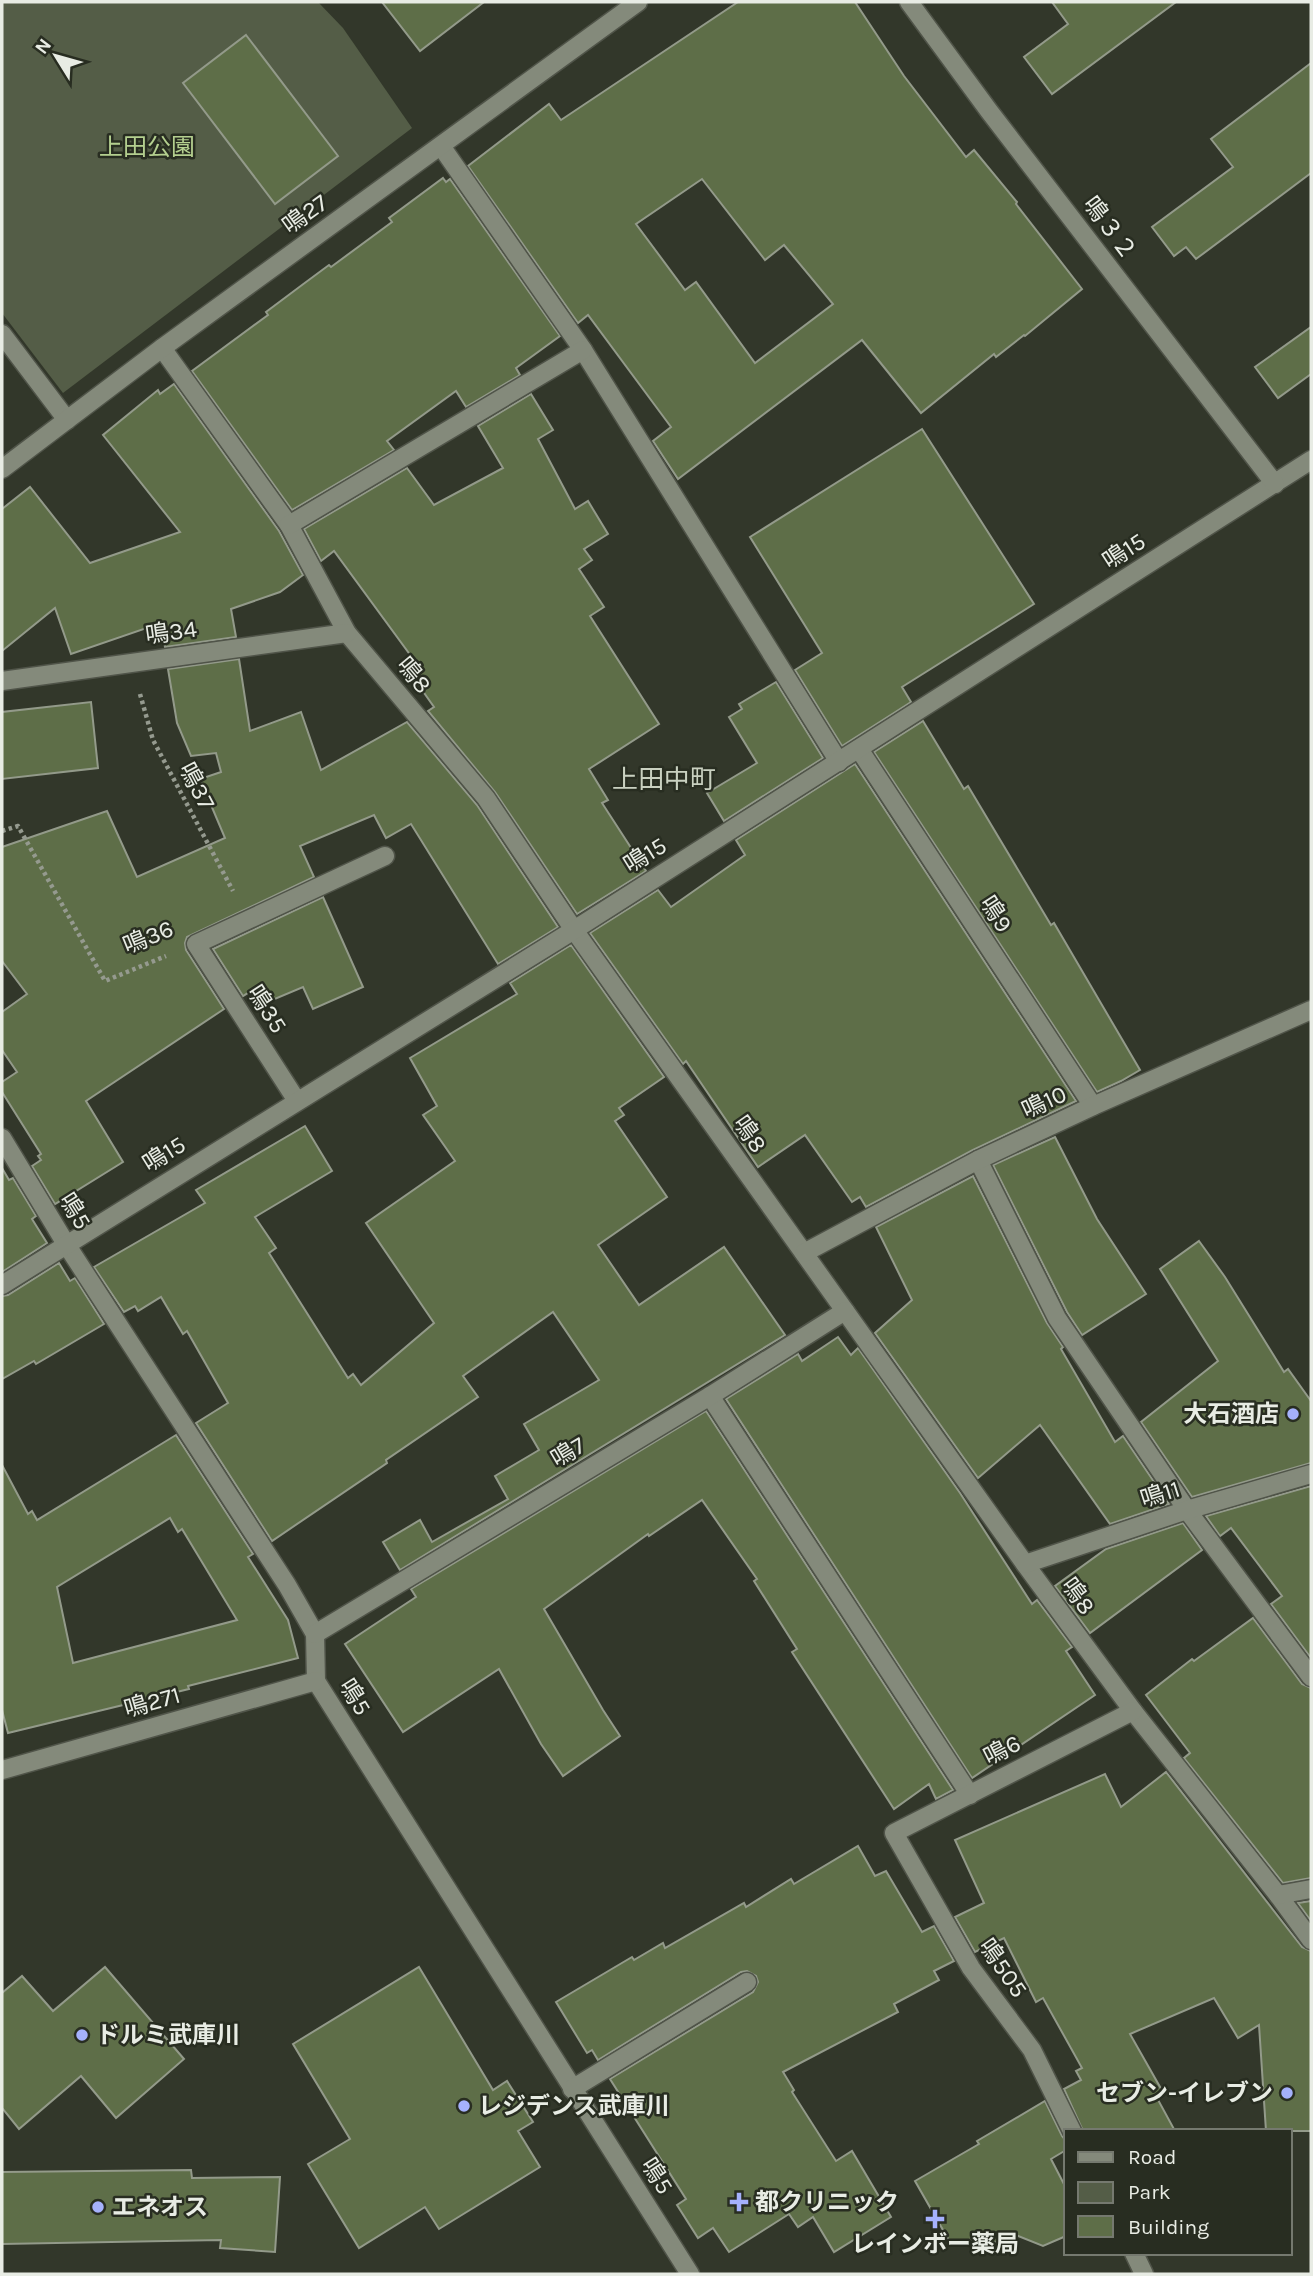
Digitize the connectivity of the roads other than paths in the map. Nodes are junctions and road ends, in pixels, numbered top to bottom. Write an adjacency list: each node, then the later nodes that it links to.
1 (638, 2): 3 (street, 鳴27)
2 (909, 2): 10 (street, 鳴３２)
3 (440, 146): 5 (street, 鳴27); 6 (street)
4 (2, 334): 7 (street)
5 (162, 348): 7 (street, 鳴27); 11 (street, 鳴8)
6 (583, 350): 11 (street); 15 (street)
7 (67, 420): 9 (street, 鳴27)
8 (1311, 460): 10 (street, 鳴15)
9 (2, 469)
10 (1275, 484): 14 (street, 鳴15)
11 (289, 525): 12 (street, 鳴8)
12 (347, 633): 13 (street, 鳴34); 17 (street, 鳴8)
13 (2, 681)
14 (859, 749): 15 (street, 鳴15); 21 (street, 鳴9)
15 (839, 762): 17 (street, 鳴15)
16 (385, 856): 18 (street, 鳴36)
17 (574, 930): 20 (street, 鳴15); 25 (street, 鳴8)
18 (195, 944): 20 (street, 鳴35)
19 (1311, 1010): 21 (street, 鳴10)
20 (297, 1101): 24 (street, 鳴15)
21 (1093, 1106): 23 (street, 鳴10)
22 (2, 1138): 24 (street, 鳴5)
23 (978, 1160): 25 (street, 鳴10); 30 (street)
24 (66, 1244): 26 (street, 鳴15); 32 (street, 鳴5)
25 (804, 1253): 27 (street, 鳴8)
26 (2, 1285)
27 (845, 1311): 28 (street, 鳴7); 31 (street, 鳴8)
28 (710, 1396): 32 (street, 鳴7); 37 (street)
29 (1311, 1474): 30 (street, 鳴11)
30 (1187, 1510): 31 (street, 鳴11); 33 (street)
31 (1025, 1564): 35 (street, 鳴8)
32 (315, 1634): 34 (street, 鳴5)
33 (1311, 1677)
34 (316, 1681): 36 (street, 鳴271); 43 (street, 鳴5)
35 (1133, 1711): 37 (street, 鳴6); 40 (street, 鳴8)
36 (2, 1770)
37 (970, 1795): 38 (street, 鳴6)
38 (894, 1833): 44 (street, 鳴505)
39 (1311, 1889): 40 (street)
40 (1278, 1895): 41 (street, 鳴8)
41 (1311, 1940)
42 (747, 1982): 43 (street)
43 (572, 2089): 46 (street, 鳴5)
44 (1072, 2129)
45 (1135, 2255): 47 (street)
46 (690, 2274)
47 (1144, 2274)

